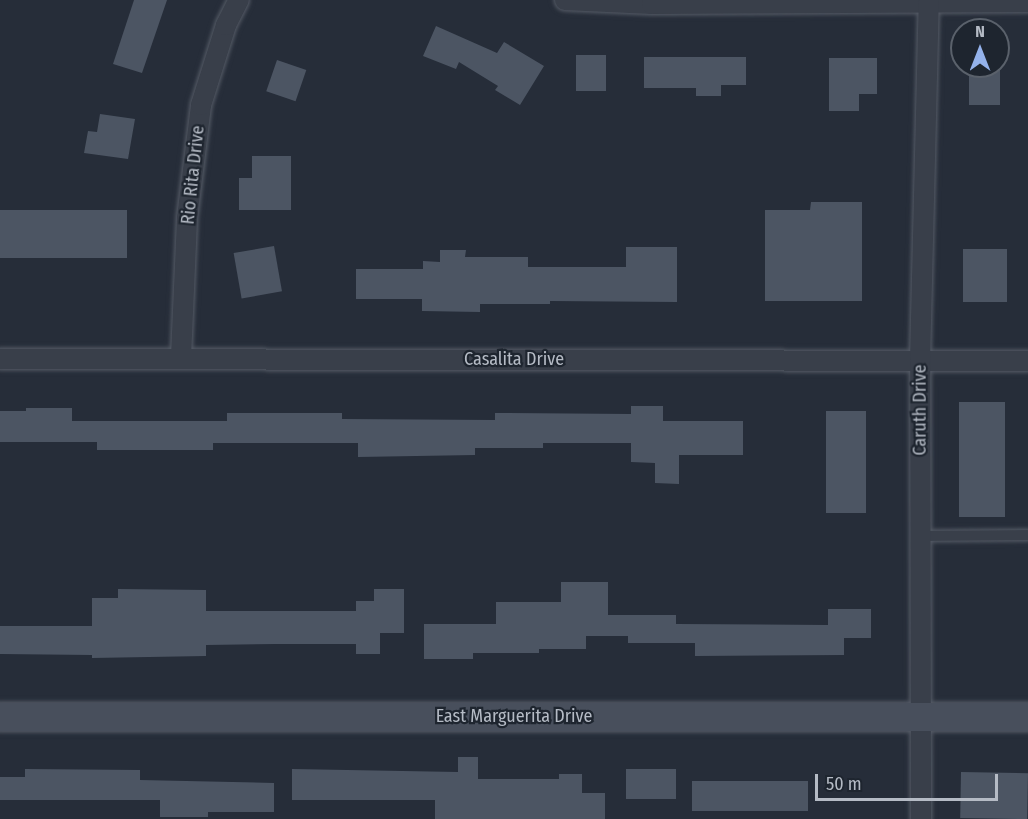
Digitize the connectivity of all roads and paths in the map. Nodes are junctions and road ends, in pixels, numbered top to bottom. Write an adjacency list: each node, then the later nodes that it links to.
1 (239, 0): 5 (street, Rio Rita Drive)
2 (565, 0): 3 (street)
3 (929, 2): 4 (street); 7 (street, Caruth Drive)
4 (1028, 2)
5 (181, 357): 6 (street, Casalita Drive); 7 (street, Casalita Drive)
6 (0, 359)
7 (920, 361): 8 (street, Casalita Drive); 9 (street, Caruth Drive)
8 (1028, 361)
9 (921, 536): 10 (lane); 11 (street, Caruth Drive)
10 (1028, 536)
11 (921, 716): 12 (street, East Marguerita Drive); 13 (street, East Marguerita Drive); 14 (street, Caruth Drive)
12 (0, 717)
13 (1028, 717)
14 (921, 819)

